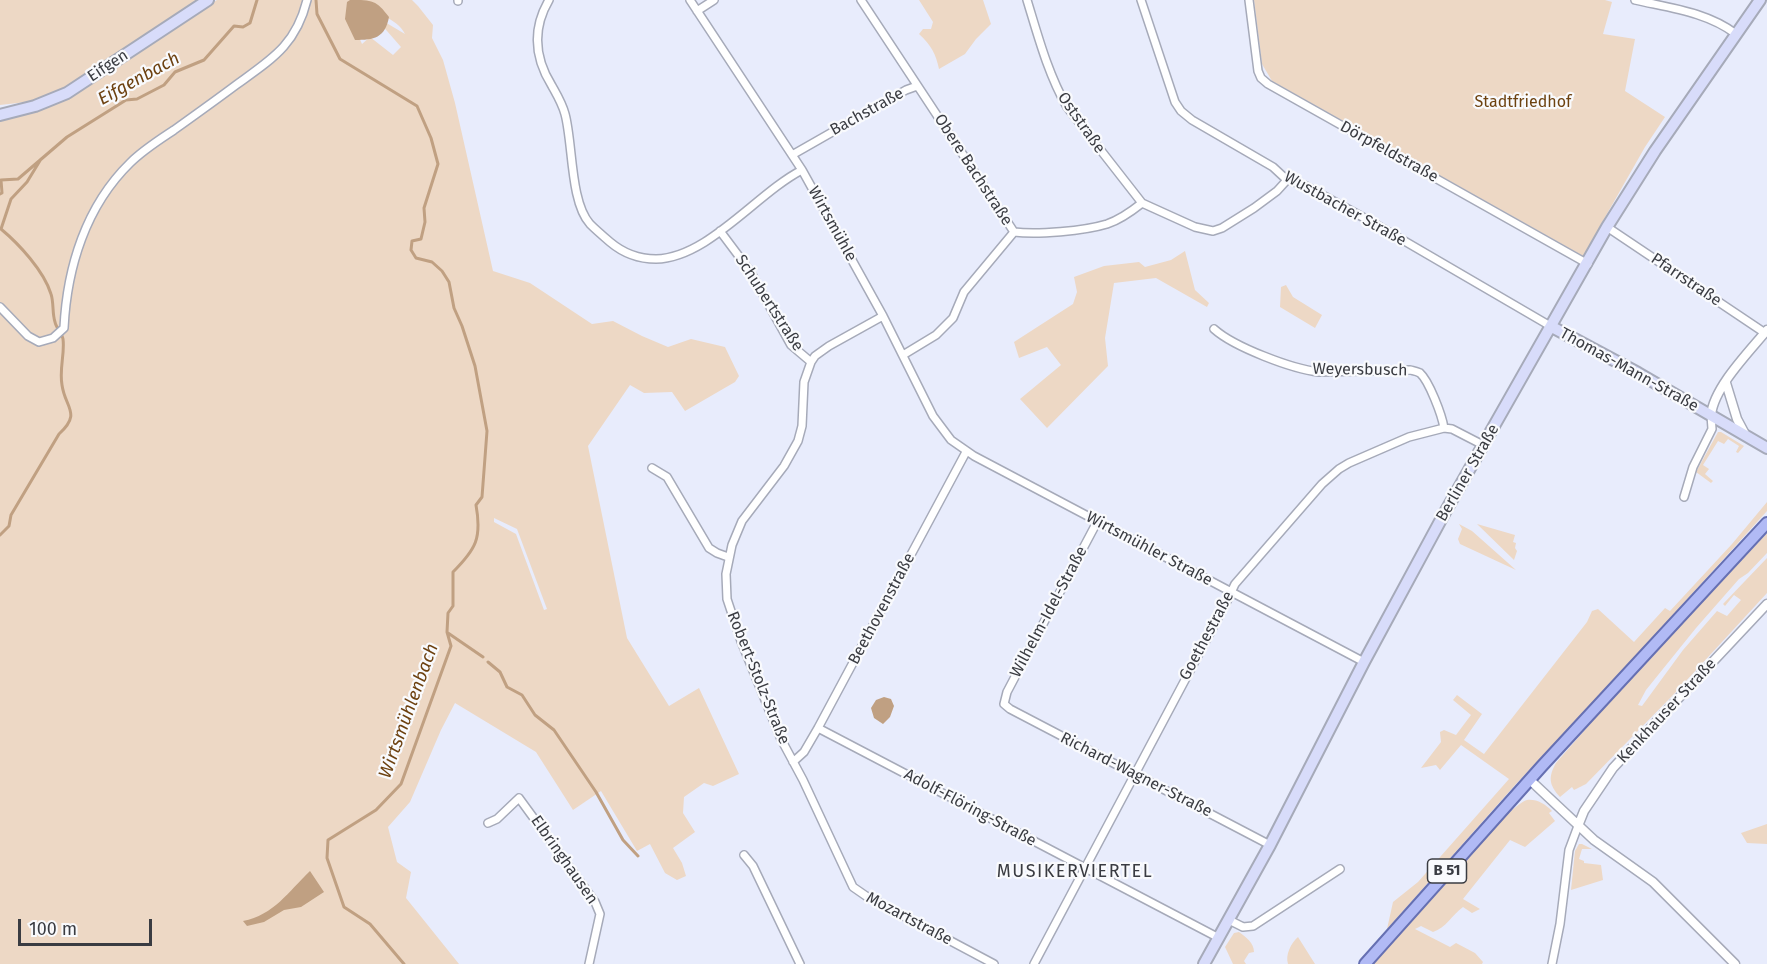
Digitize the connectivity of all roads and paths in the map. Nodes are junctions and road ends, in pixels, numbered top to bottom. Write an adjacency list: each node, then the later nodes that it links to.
1 (208, 0): 15 (main road, Eifgen)
2 (307, 0): 24 (street)
3 (549, 0): 21 (street)
4 (690, 0): 12 (street, Wirtsmühle)
5 (714, 0): 12 (street)
6 (861, 0): 14 (street, Bachstraße)
7 (1027, 0): 19 (street, Oststraße)
8 (1140, 0): 18 (street, Wustbacher Straße)
9 (1249, 0): 23 (street, Dörpfeldstraße)
10 (1635, 0): 13 (street)
11 (1760, 0): 13 (main road, Berliner Straße)
12 (696, 11): 16 (street, Wirtsmühle)
13 (1736, 34): 20 (main road, Berliner Straße)
14 (917, 86): 16 (street, Bachstraße); 22 (street, Obere Bachstraße)
15 (0, 115)
16 (792, 155): 17 (street, Wirtsmühle)
17 (802, 170): 21 (street); 25 (street, Wirtsmühle)
18 (1287, 180): 19 (street); 26 (street, Wustbacher Straße)
19 (1142, 203): 22 (street)
20 (1607, 227): 23 (main road, Berliner Straße); 28 (street, Pfarrstraße)
21 (720, 231): 30 (street, Schubertstraße)
22 (1014, 232): 29 (street, Obere Bachstraße)
23 (1588, 264): 26 (main road, Berliner Straße)
24 (0, 308)
25 (883, 316): 29 (street, Wirtsmühle); 30 (street, Schubertstraße)
26 (1552, 327): 32 (main road, Thomas-Mann-Straße); 35 (main road, Berliner Straße)
27 (1214, 329): 33 (street, Weyersbusch)
28 (1766, 332): 31 (street, Thomas-Mann-Straße)
29 (903, 355): 37 (street, Wirtsmühle)
30 (811, 362): 42 (street, Robert-Stolz-Straße)
31 (1726, 383): 32 (street, Thomas-Mann-Straße); 34 (street)
32 (1711, 415): 34 (main road); 39 (street)
33 (1444, 428): 35 (street); 43 (street, Goethestraße)
34 (1745, 434): 36 (main road)
35 (1483, 445): 45 (main road, Berliner Straße)
36 (1767, 448)
37 (966, 452): 40 (street, Wirtsmühler Straße); 47 (street, Beethovenstraße)
38 (652, 468): 42 (street)
39 (1684, 497)
40 (1097, 522): 43 (street, Wirtsmühler Straße); 46 (street, Wilhelm-Idel-Straße)
41 (1767, 523): 50 (main road, B 51)
42 (729, 556): 48 (street, Robert-Stolz-Straße)
43 (1231, 593): 45 (street, Wirtsmühler Straße); 49 (street, Goethestraße)
44 (1767, 604): 52 (street, Kenkhauser Straße)
45 (1364, 662): 53 (main road, Berliner Straße)
46 (1004, 704): 49 (street, Richard-Wagner-Straße)
47 (818, 728): 48 (street, Beethovenstraße); 55 (street, Adolf-Flöring-Straße)
48 (794, 762): 61 (street, Mozartstraße)
49 (1134, 774): 53 (street, Richard-Wagner-Straße); 55 (street, Goethestraße)
50 (1530, 780): 52 (street); 64 (main road, B 51)
51 (488, 823): 59 (street, Elbringhausen)
52 (1578, 826): 65 (street); 66 (street)
53 (1270, 845): 57 (main road, Berliner Straße)
54 (744, 855): 60 (street)
55 (1085, 868): 58 (street, Adolf-Flöring-Straße); 62 (street, Goethestraße)
56 (1340, 869): 57 (street)
57 (1229, 920): 58 (main road, Berliner Straße)
58 (1219, 938): 63 (main road, Berliner Straße)
59 (589, 964)
60 (800, 964)
61 (994, 964)
62 (1034, 964)
63 (1204, 964)
64 (1365, 964)
65 (1552, 964)
66 (1734, 964)

